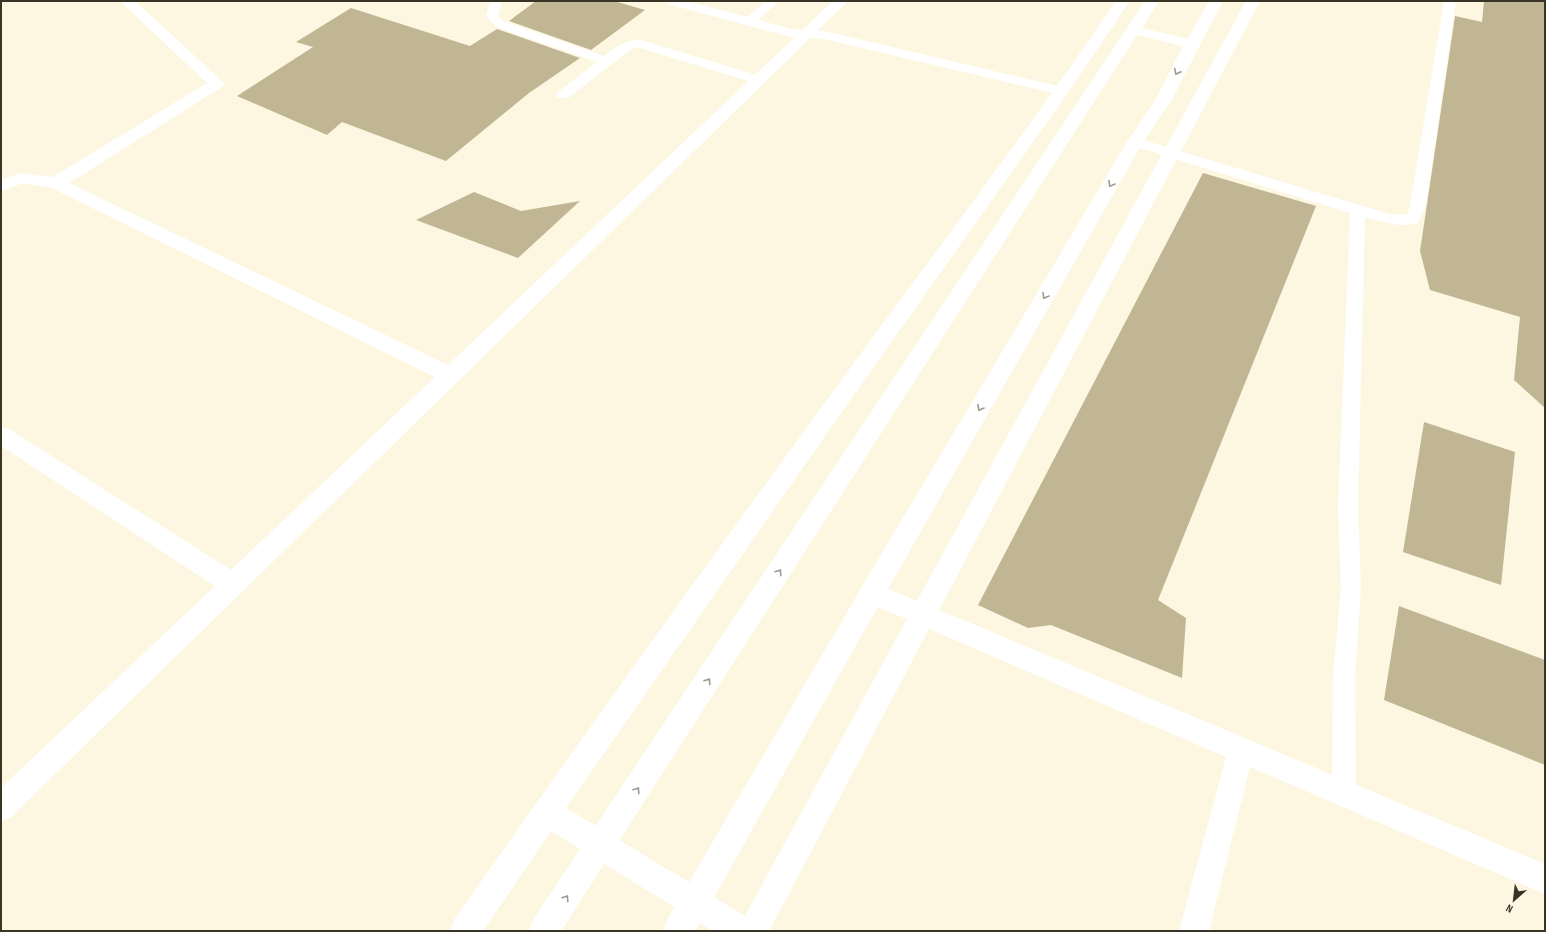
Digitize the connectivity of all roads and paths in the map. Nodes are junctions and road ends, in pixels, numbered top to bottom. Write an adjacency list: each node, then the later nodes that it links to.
1 (127, 1): 22 (street)
2 (496, 1): 16 (lane)
3 (672, 1): 11 (lane)
4 (773, 1): 11 (lane)
5 (841, 1): 14 (street)
6 (1123, 1): 12 (street)
7 (1152, 1): 13 (street)
8 (1216, 1): 15 (street)
9 (1253, 1): 21 (street)
10 (1450, 1): 24 (lane)
11 (750, 21): 14 (lane)
12 (1108, 23): 13 (street); 18 (street)
13 (1133, 30): 15 (street); 34 (street, one-way to 13)
14 (806, 34): 17 (street); 18 (lane)
15 (1192, 44): 20 (street, one-way to 20)
16 (606, 61): 17 (lane); 19 (lane)
17 (758, 80): 25 (street)
18 (1062, 91): 33 (street)
19 (563, 95)
20 (1135, 142): 21 (lane); 28 (street, one-way to 28)
21 (1171, 153): 24 (lane); 29 (street)
22 (56, 183): 23 (street); 25 (street)
23 (1, 186)
24 (1358, 210): 31 (lane)
25 (450, 375): 27 (street)
26 (1, 435): 27 (street)
27 (232, 584): 32 (street)
28 (872, 593): 29 (street); 36 (street)
29 (923, 614): 30 (street); 41 (street)
30 (1242, 751): 31 (street); 42 (street)
31 (1344, 794): 35 (street)
32 (1, 807)
33 (546, 812): 34 (street); 37 (street)
34 (600, 845): 36 (street); 38 (street, one-way to 34)
35 (1545, 879)
36 (694, 902): 39 (street); 40 (street)
37 (465, 931)
38 (544, 931)
39 (678, 931)
40 (740, 931)
41 (753, 931)
42 (1194, 931)

